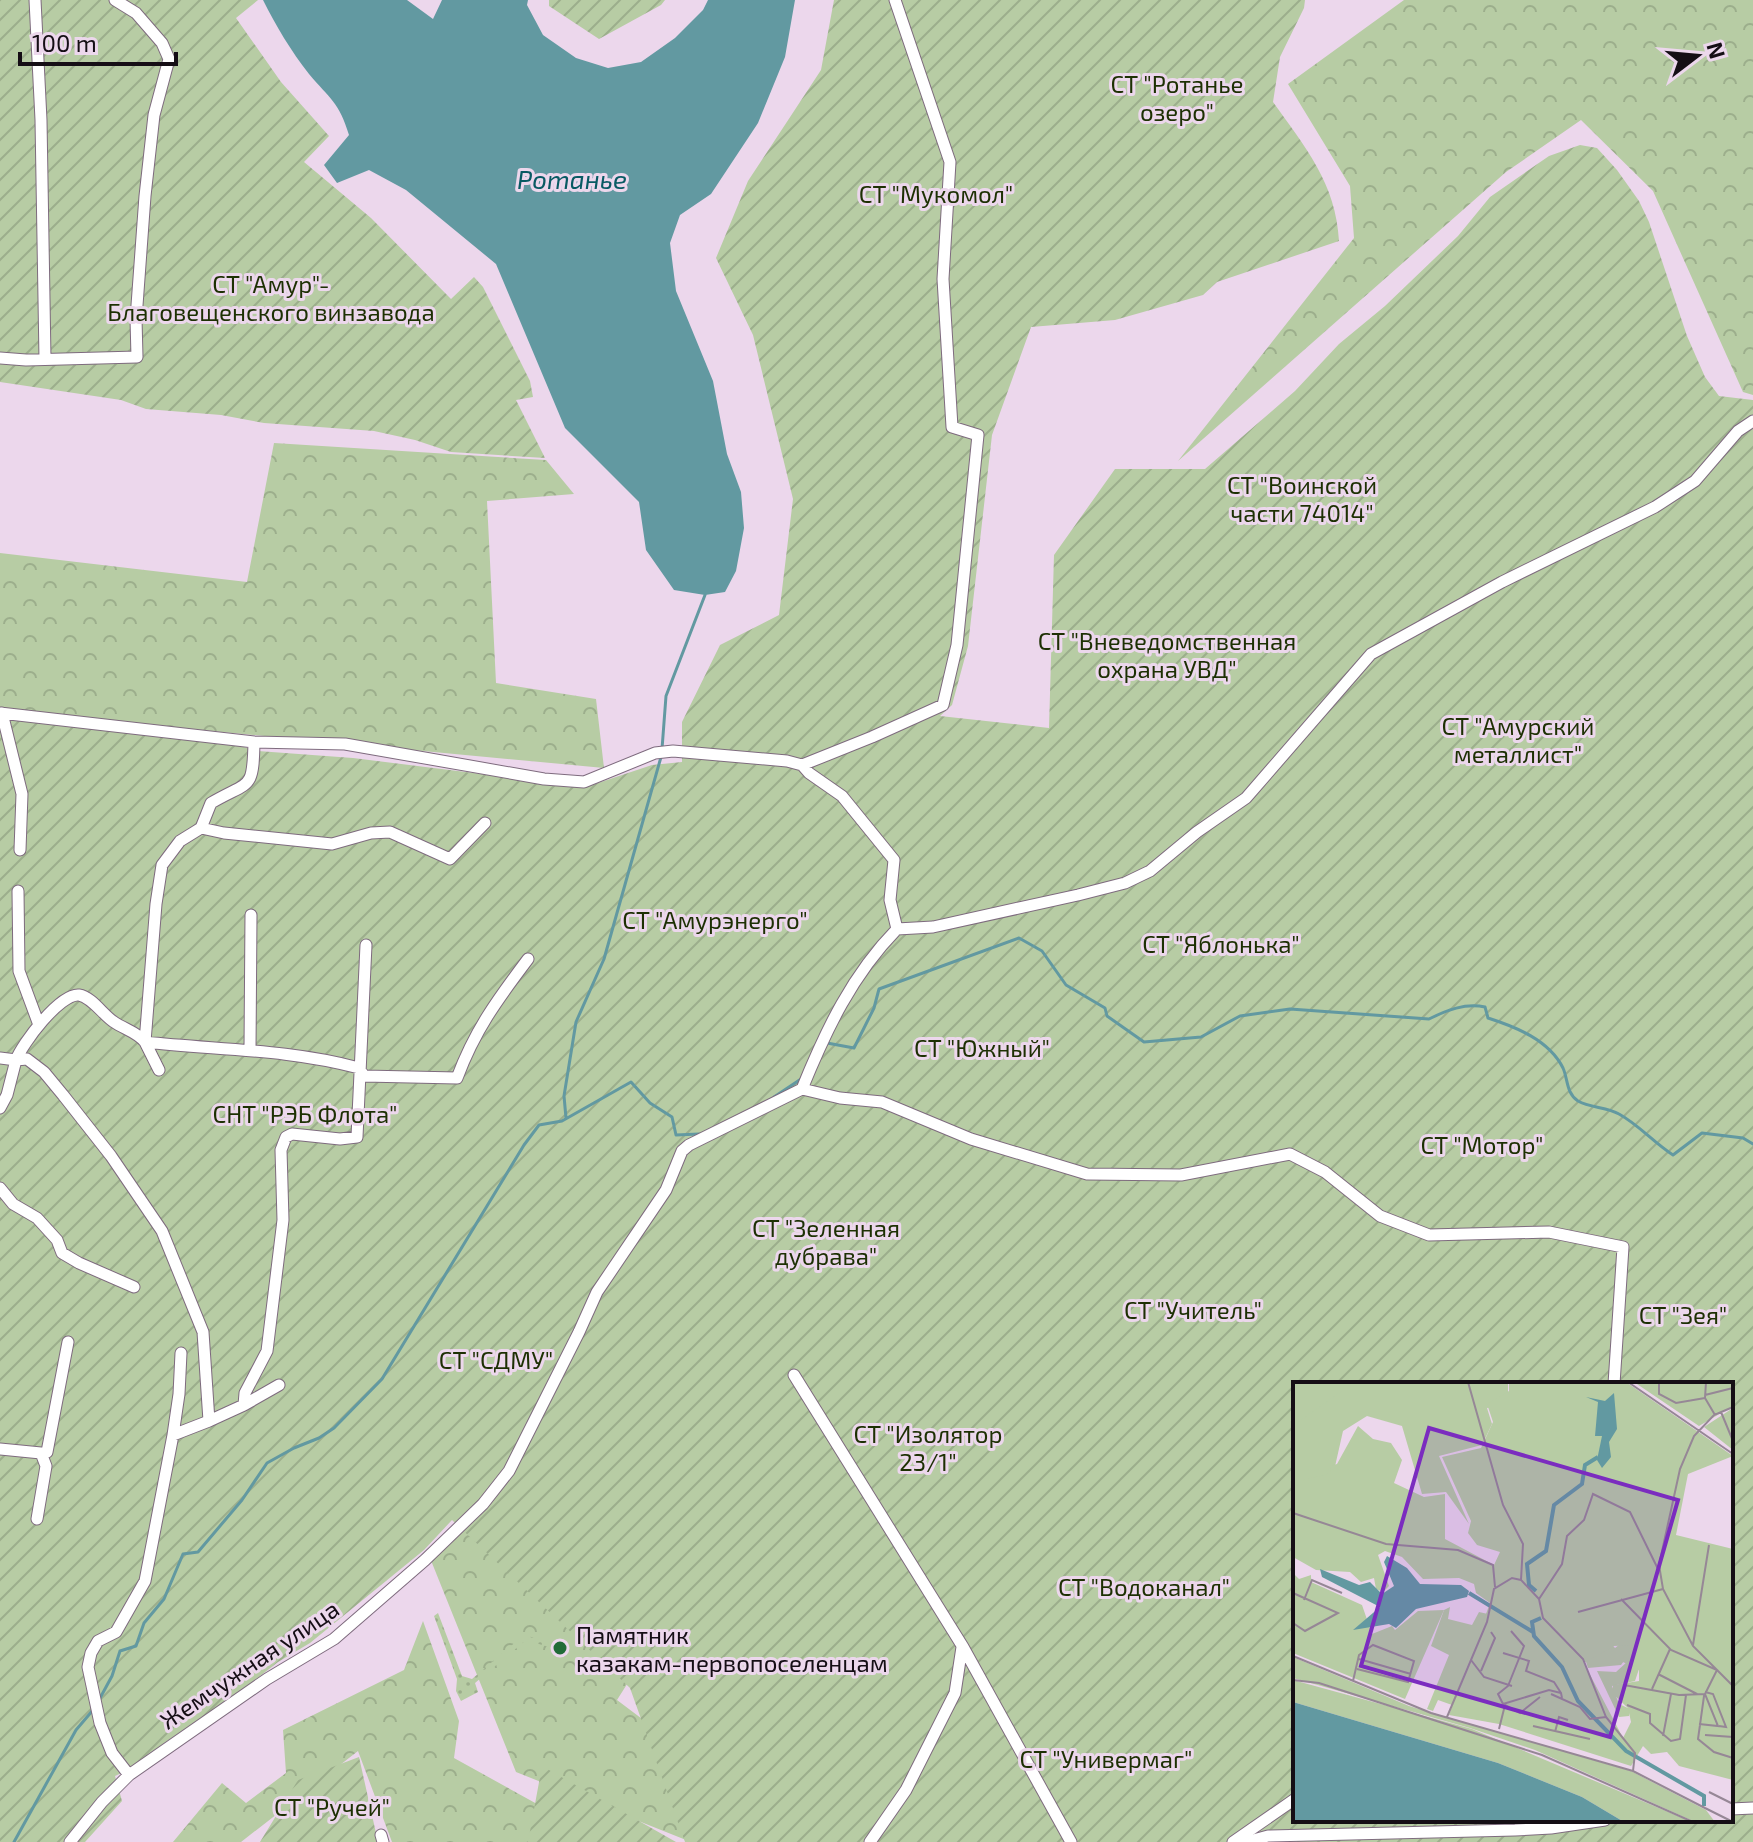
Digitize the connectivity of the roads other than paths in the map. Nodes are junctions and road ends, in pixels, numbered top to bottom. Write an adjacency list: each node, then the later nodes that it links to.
1 (35, 0): 5 (street)
2 (115, 0): 5 (street)
3 (895, 0): 9 (street)
4 (0, 358): 5 (street)
5 (45, 359)
6 (1753, 421): 15 (street)
7 (1, 713): 8 (street); 12 (street)
8 (254, 742): 9 (street); 11 (street)
9 (802, 765): 15 (street)
10 (485, 823): 11 (street)
11 (201, 828): 19 (street)
12 (20, 850)
13 (18, 891): 18 (street)
14 (251, 915): 20 (street)
15 (897, 929): 25 (street)
16 (366, 945): 23 (street)
17 (528, 959): 23 (street)
18 (39, 1025): 19 (street); 22 (street)
19 (145, 1042): 20 (street); 24 (street)
20 (250, 1049): 23 (street)
21 (0, 1058): 22 (street)
22 (16, 1060): 26 (street); 35 (street)
23 (359, 1068): 34 (street)
24 (159, 1070)
25 (802, 1089): 32 (street); 41 (street, Жемчужная улица)
26 (0, 1108)
27 (0, 1188): 28 (street)
28 (134, 1287)
29 (68, 1342): 38 (street)
30 (181, 1353): 36 (street)
31 (794, 1375): 40 (street)
32 (1614, 1382)
33 (279, 1385): 34 (street)
34 (244, 1405): 35 (street)
35 (209, 1421): 36 (street)
36 (173, 1435): 41 (street)
37 (0, 1449): 38 (street)
38 (41, 1453): 39 (street)
39 (37, 1519)
40 (963, 1647): 47 (street); 48 (street)
41 (129, 1775): 46 (street, Жемчужная улица)
42 (1293, 1800): 49 (street)
43 (1753, 1808): 44 (street)
44 (1733, 1809)
45 (1592, 1822): 50 (street)
46 (70, 1842)
47 (870, 1842)
48 (1071, 1842)
49 (1233, 1842)
50 (1246, 1842)

